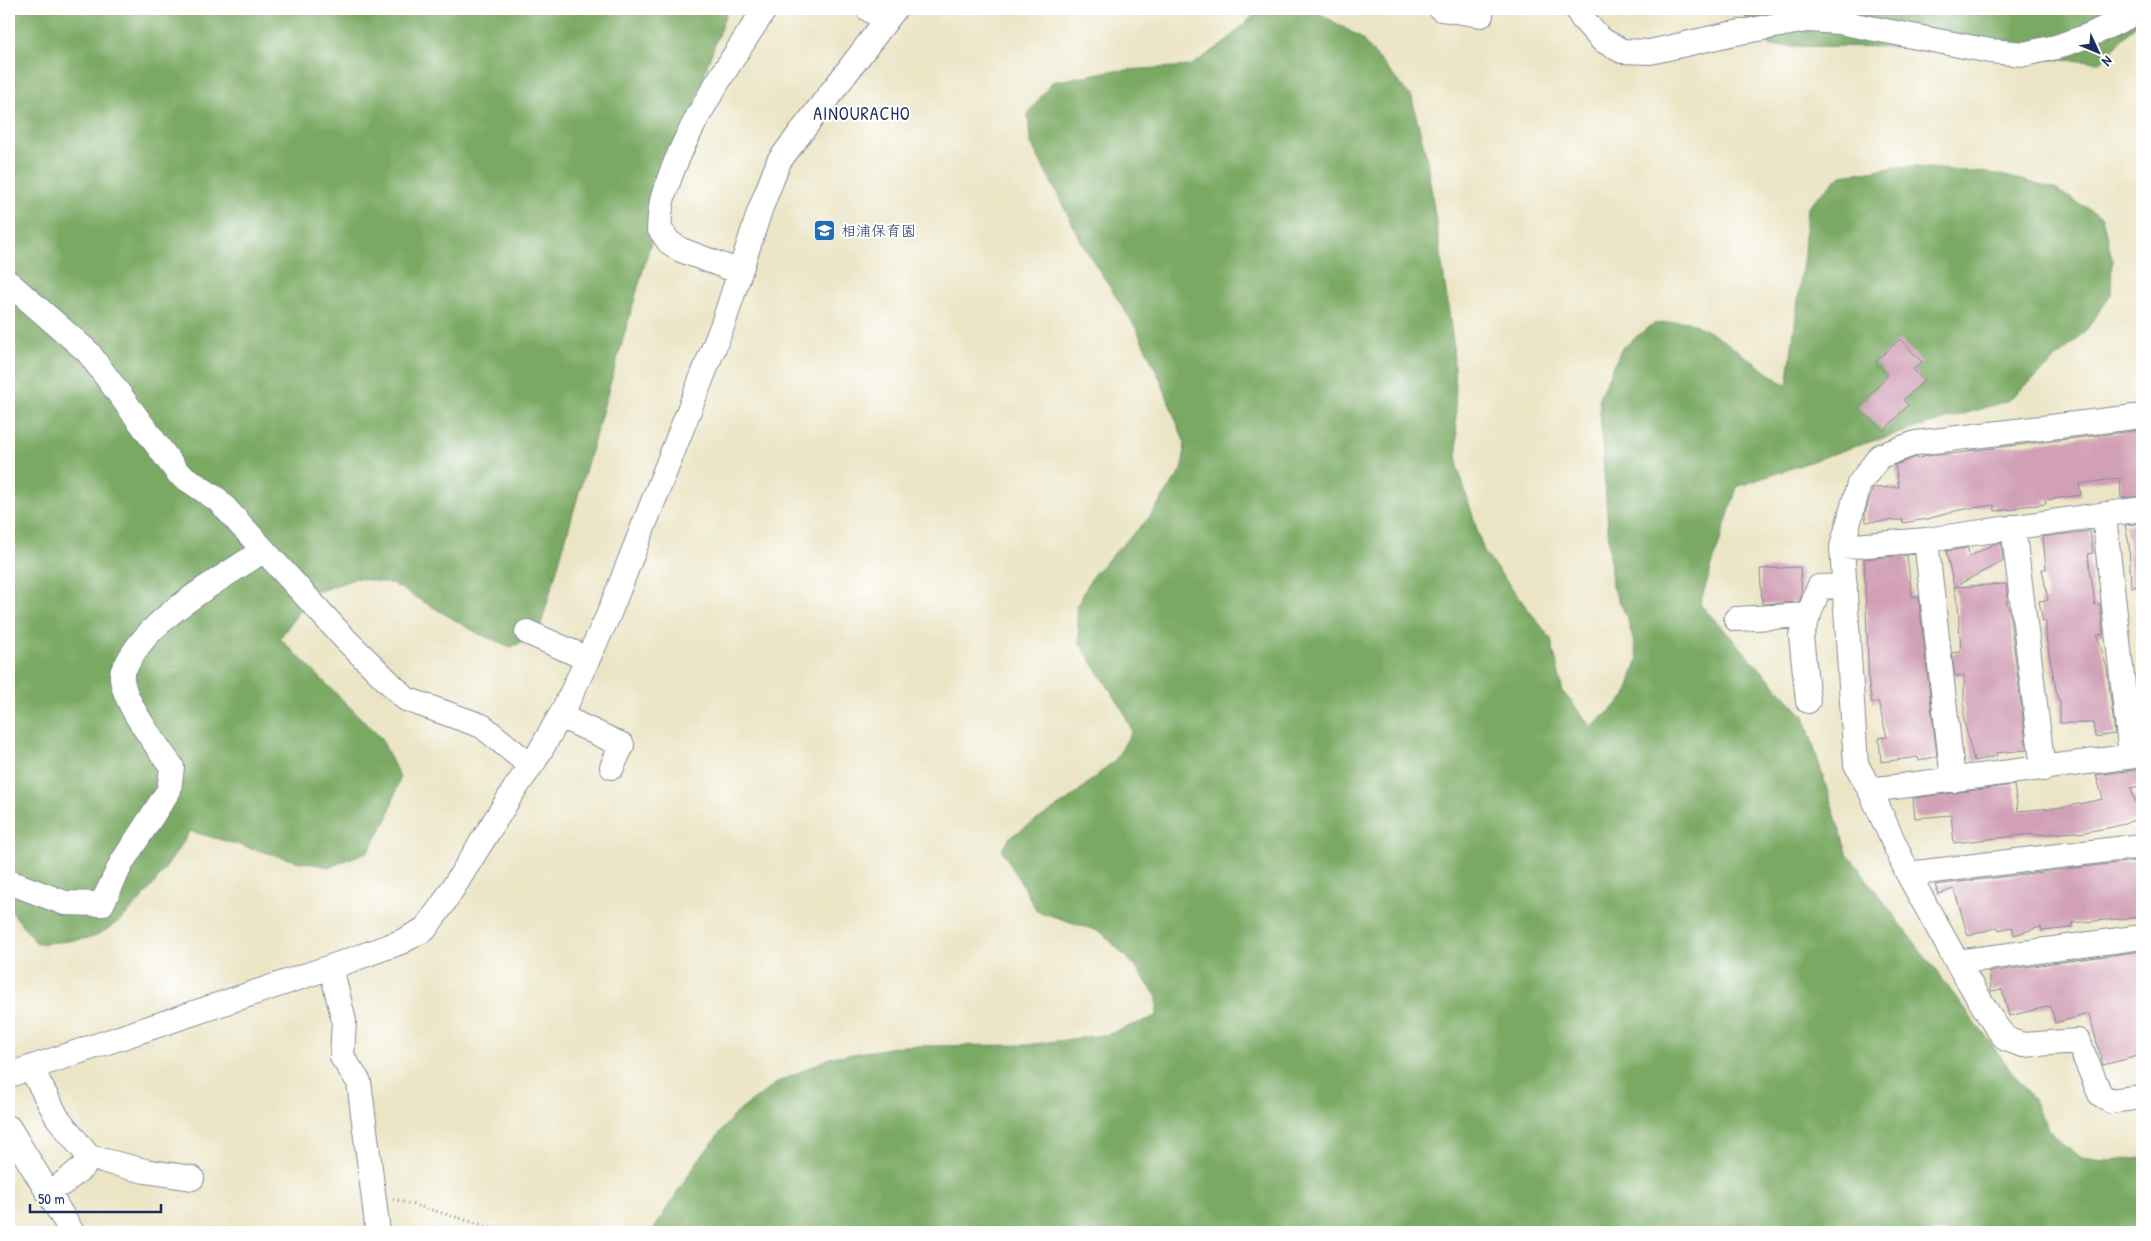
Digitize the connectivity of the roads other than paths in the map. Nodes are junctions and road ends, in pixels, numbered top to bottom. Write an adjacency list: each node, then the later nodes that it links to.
1 (765, 9): 7 (street)
2 (1441, 9): 6 (street)
3 (1577, 9): 4 (street)
4 (2142, 10)
5 (883, 13): 7 (street)
6 (1481, 15)
7 (740, 272): 20 (street)
8 (9, 283): 15 (street)
9 (2142, 416): 14 (street)
10 (2142, 510): 11 (street)
11 (2104, 516): 12 (street); 23 (street)
12 (2013, 527): 13 (street); 26 (street)
13 (1926, 540): 14 (street); 27 (street)
14 (1842, 548): 16 (street)
15 (264, 550): 24 (street); 31 (street)
16 (1845, 586): 17 (street); 28 (street)
17 (1809, 615): 18 (street); 21 (street)
18 (1736, 619)
19 (527, 632): 20 (street)
20 (588, 659): 22 (street)
21 (1808, 700)
22 (560, 716): 24 (street); 25 (street)
23 (2137, 756): 26 (street)
24 (531, 766): 34 (street)
25 (612, 767)
26 (2043, 768): 27 (street)
27 (1953, 780): 28 (street)
28 (1870, 790): 30 (street)
29 (2142, 846): 30 (street)
30 (1908, 874): 33 (street)
31 (12, 883)
32 (2142, 937): 33 (street)
33 (1957, 962): 37 (street)
34 (331, 967): 35 (street); 43 (street)
35 (31, 1068): 36 (street); 39 (street)
36 (9, 1075)
37 (2142, 1097)
38 (9, 1128): 42 (street)
39 (89, 1157): 40 (street); 41 (street)
40 (192, 1178)
41 (62, 1184)
42 (72, 1232)
43 (378, 1232)

